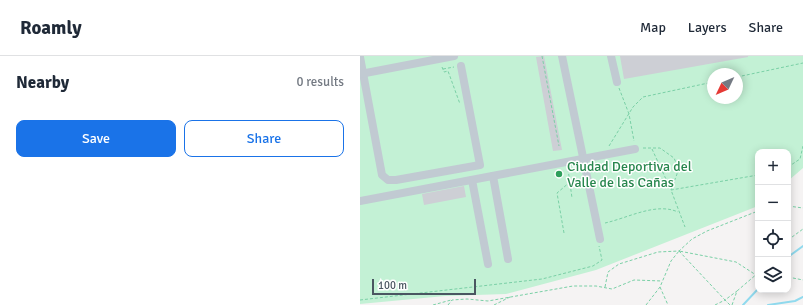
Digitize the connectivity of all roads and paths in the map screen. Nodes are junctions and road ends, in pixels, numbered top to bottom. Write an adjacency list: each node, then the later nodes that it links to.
1 (454, 56): 6 (street)
2 (542, 56): 16 (path)
3 (562, 56): 21 (street)
4 (611, 56): 12 (street)
5 (360, 57): 10 (street)
6 (441, 59): 9 (path); 10 (street)
7 (803, 63): 11 (path)
8 (461, 66): 9 (path); 10 (street)
9 (443, 69): 14 (path)
10 (362, 73)
11 (743, 76)
12 (617, 82): 15 (path)
13 (707, 83): 15 (path)
14 (461, 108)
15 (629, 114): 19 (path); 20 (path)
16 (559, 146)
17 (803, 146): 23 (path)
18 (652, 148): 19 (path); 28 (path); 28 (path)
19 (635, 149): 20 (street)
20 (603, 156): 21 (street)
21 (584, 159): 22 (street); 35 (street)
22 (567, 163): 24 (street); 27 (path)
23 (791, 165)
24 (493, 176): 26 (street); 42 (street)
25 (755, 176): 28 (path)
26 (472, 180): 30 (street); 43 (street)
27 (570, 182): 29 (path); 38 (path)
28 (671, 190): 33 (path)
29 (572, 198)
30 (360, 201)
31 (791, 206): 32 (path)
32 (803, 208)
33 (678, 212): 35 (path); 36 (path)
34 (755, 212): 41 (path)
35 (596, 224): 40 (street)
36 (685, 227)
37 (803, 229): 39 (path)
38 (564, 233)
39 (791, 238)
40 (600, 239): 53 (path)
41 (679, 251): 44 (path); 48 (path); 50 (path); 55 (path)
42 (508, 259)
43 (488, 264)
44 (755, 274)
45 (755, 276): 51 (path)
46 (791, 278): 47 (path)
47 (803, 280)
48 (662, 281): 49 (path); 50 (path)
49 (660, 287): 59 (path); 60 (path)
50 (605, 288): 52 (path)
51 (737, 291): 55 (path); 62 (path)
52 (512, 296): 54 (path); 58 (path)
53 (360, 300)
54 (452, 300): 56 (path); 57 (path)
55 (725, 300): 61 (path); 62 (path)
56 (433, 305)
57 (448, 305)
58 (494, 305)
59 (646, 305)
60 (668, 305)
61 (715, 305)
62 (731, 305)

